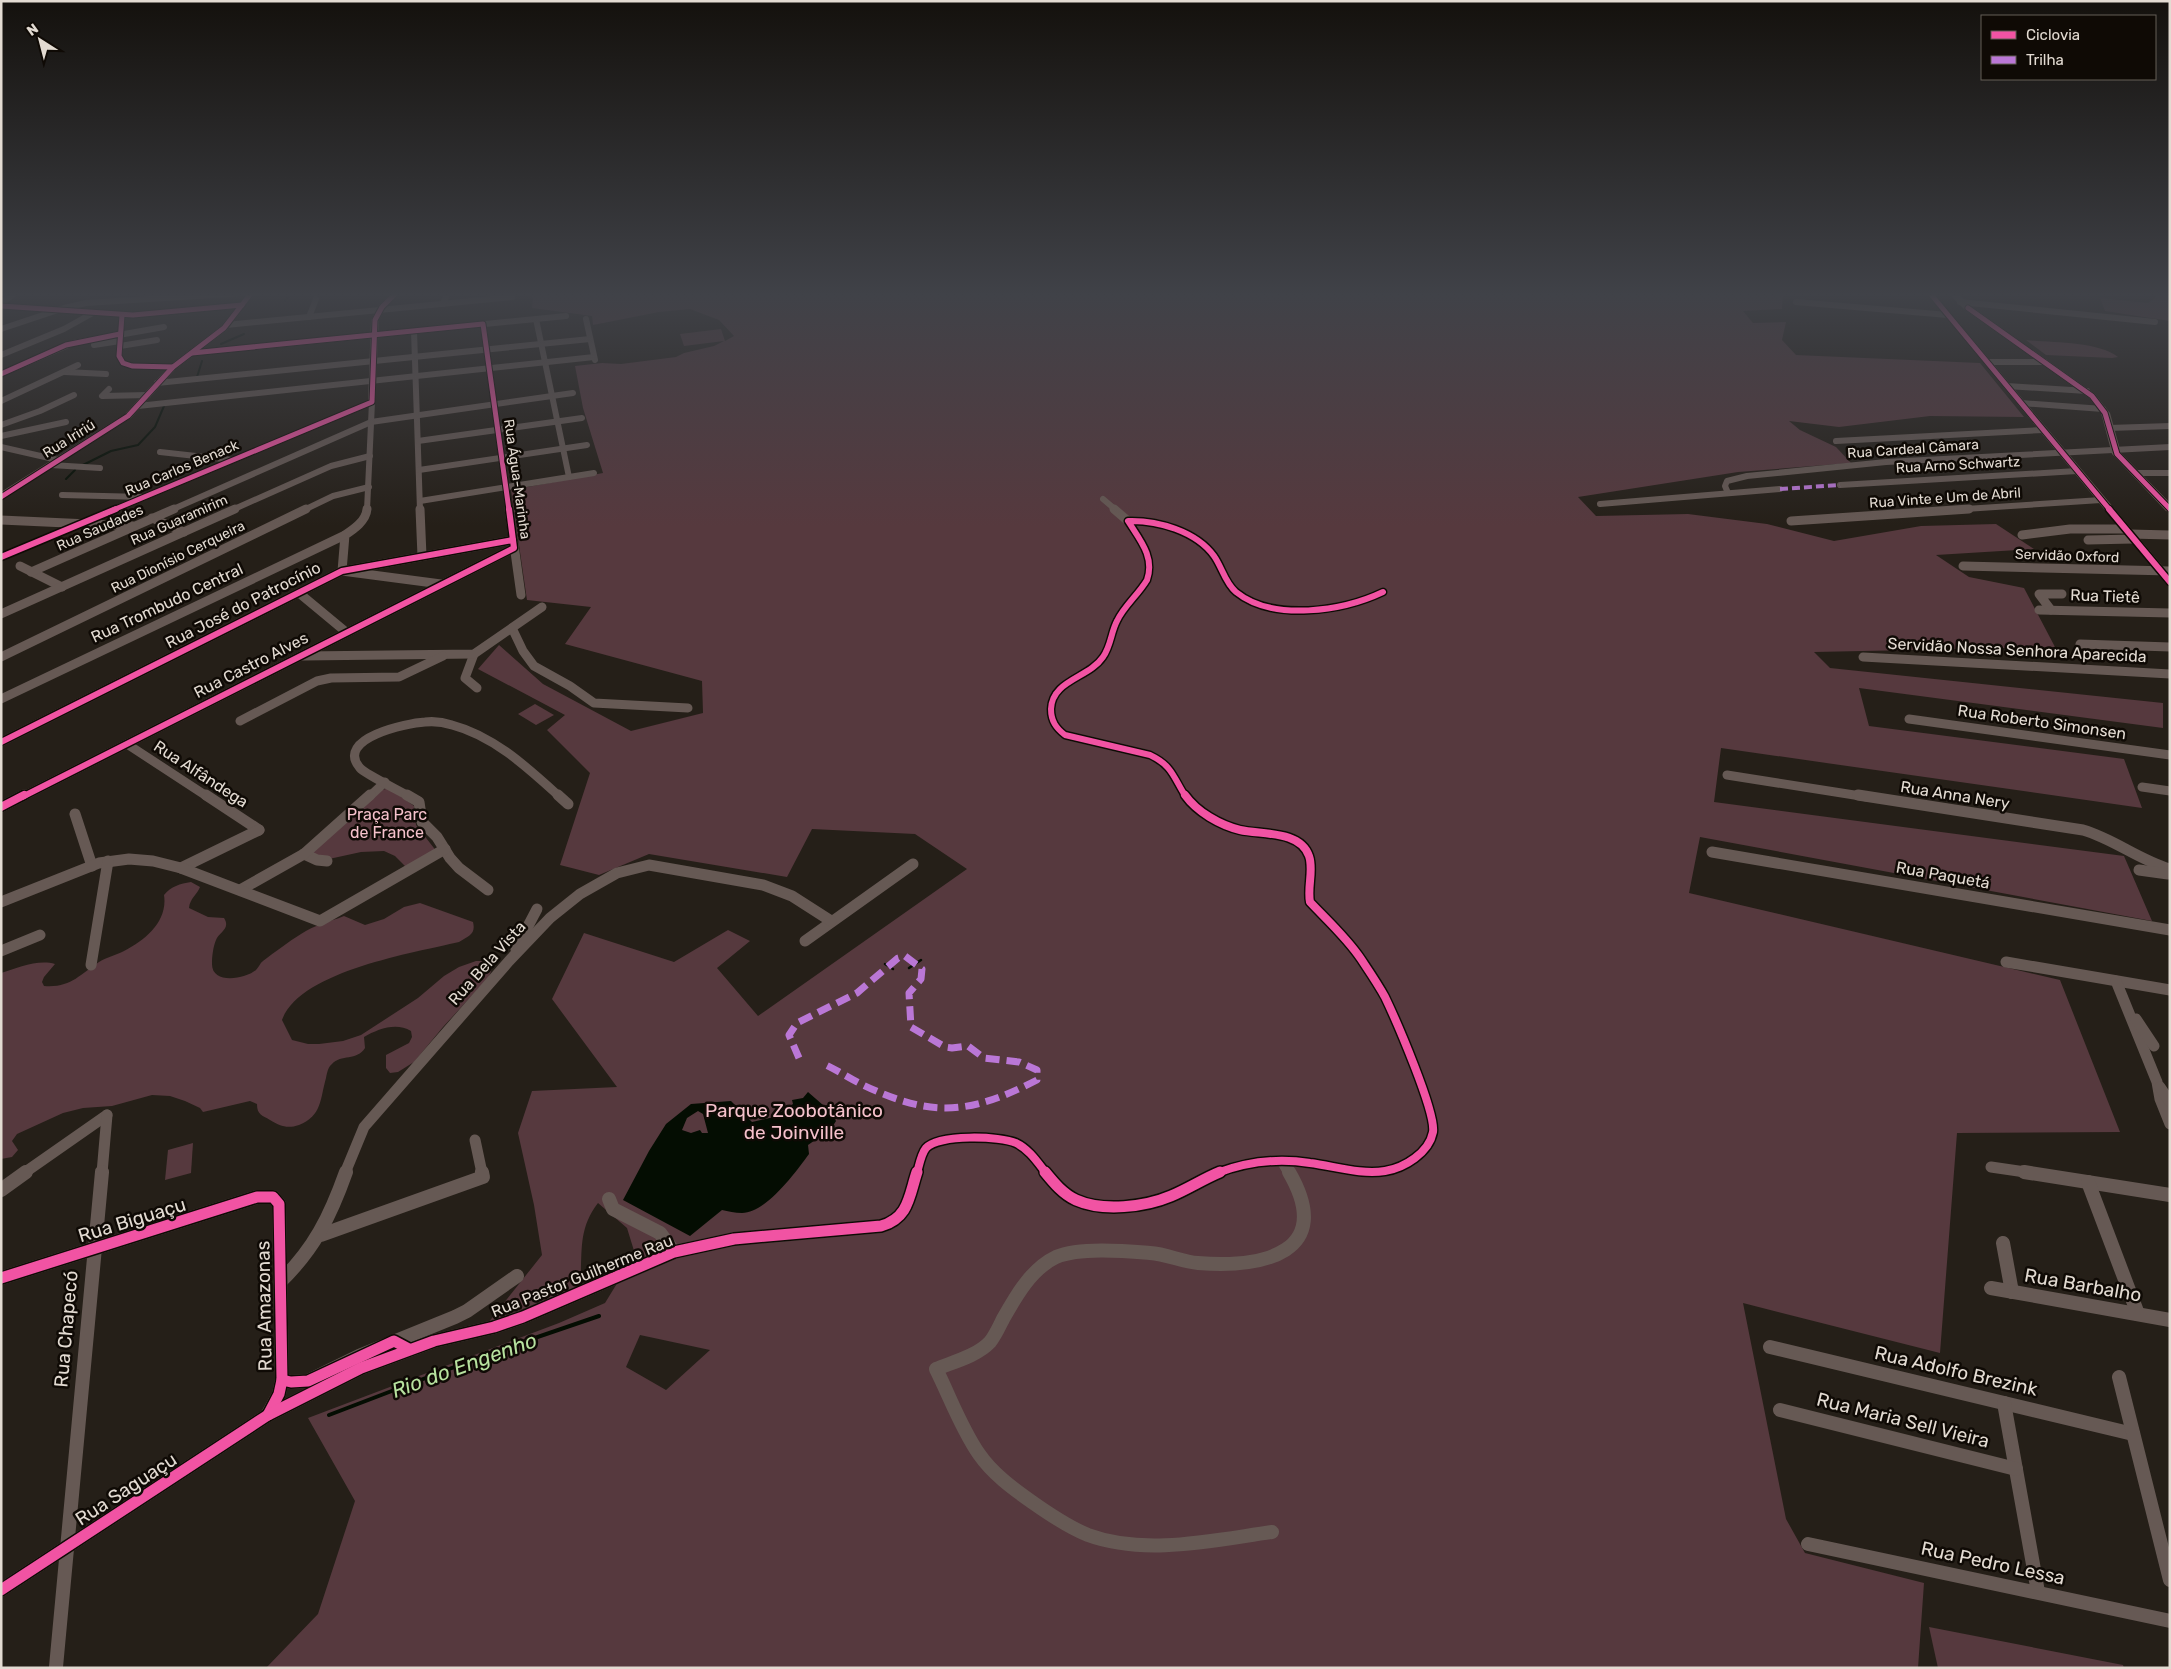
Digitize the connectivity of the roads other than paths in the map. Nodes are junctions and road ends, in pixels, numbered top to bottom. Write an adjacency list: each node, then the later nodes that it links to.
1 (68, 370): 11 (street)
2 (170, 370): 15 (main road, Rua Iririú)
3 (296, 370): 15 (street)
4 (373, 370): 14 (main road)
5 (416, 370): 13 (street)
6 (472, 370): 13 (street)
7 (489, 370): 26 (street, Rua Água-Marinha)
8 (547, 370): 22 (street)
9 (1994, 370): 16 (main road)
10 (2057, 370): 18 (main road)
11 (64, 372): 12 (street); 23 (street)
12 (106, 374)
13 (416, 376): 14 (street); 29 (street)
14 (372, 381): 24 (main road); 27 (street)
15 (157, 384): 21 (main road, Rua Iririú)
16 (2007, 386): 18 (street); 25 (main road)
17 (109, 389): 21 (street)
18 (2087, 392): 28 (main road)
19 (573, 393): 22 (street, Rua Saudades)
20 (74, 395): 34 (street)
21 (148, 395): 27 (main road, Rua Iririú)
22 (552, 396): 26 (street, Rua Saudades); 31 (street)
23 (1, 401)
24 (372, 402): 33 (street, Rua Trombudo Central); 51 (main road, Rua Carlos Benack)
25 (2021, 403): 28 (street); 38 (main road)
26 (494, 404): 29 (street, Rua Saudades); 37 (street, Rua Água-Marinha)
27 (138, 406): 52 (main road, Rua Iririú)
28 (2103, 409): 36 (main road)
29 (417, 415): 33 (street, Rua Saudades); 41 (street)
30 (582, 418): 31 (street)
31 (557, 421): 37 (street); 45 (street)
32 (66, 422): 39 (street)
33 (371, 422): 49 (street, Rua Trombudo Central); 73 (street, Rua Saudades)
34 (1, 425)
35 (2170, 426): 36 (street)
36 (2109, 428): 46 (main road)
37 (498, 430): 41 (street); 50 (street, Rua Água-Marinha)
38 (2043, 430): 40 (street); 48 (main road)
39 (1, 436)
40 (1836, 441)
41 (418, 442): 54 (street)
42 (587, 445): 45 (street)
43 (1, 447): 52 (street)
44 (2170, 447): 46 (street, Rua Cardeal Câmara)
45 (563, 448): 50 (street); 59 (street)
46 (2114, 449): 48 (street, Rua Cardeal Câmara); 57 (main road)
47 (160, 452): 51 (street)
48 (2062, 453): 55 (main road); 64 (street, Rua Cardeal Câmara)
49 (370, 456): 61 (street, Rua Trombudo Central); 79 (street, Rua Guaramirim)
50 (502, 458): 54 (street); 62 (street, Rua Água-Marinha)
51 (232, 460): 67 (main road, Rua Carlos Benack)
52 (55, 463): 53 (street); 66 (main road, Rua Iririú)
53 (100, 468)
54 (419, 470): 70 (street)
55 (2077, 471): 60 (street, Rua Arno Schwartz); 69 (main road)
56 (594, 473): 59 (street)
57 (2135, 473): 58 (street); 72 (main road)
58 (2170, 473)
59 (569, 477): 62 (street)
60 (1840, 485)
61 (369, 487): 80 (street, Rua Trombudo Central); 112 (street, Rua Dionísio Cerqueira)
62 (506, 487): 70 (street); 85 (street, Rua Água-Marinha)
63 (1780, 489): 64 (street)
64 (1728, 493): 71 (street)
65 (62, 495): 67 (street)
66 (1, 497)
67 (144, 497): 77 (main road, Rua Carlos Benack)
68 (1103, 499): 75 (street)
69 (2101, 500): 76 (street, Rua Vinte e Um de Abril); 82 (main road)
70 (420, 501): 86 (street)
71 (1600, 504)
72 (2168, 505)
73 (152, 518): 78 (street, Rua Saudades); 79 (street)
74 (1, 520): 77 (street)
75 (1128, 521): 96 (street); 160 (street, Rua Pastor Guilherme Rau)
76 (1791, 521)
77 (82, 524): 78 (street); 87 (main road, Rua Carlos Benack)
78 (136, 526): 92 (street, Rua Saudades)
79 (184, 532): 95 (street, Rua Guaramirim)
80 (346, 534): 90 (street); 116 (street, Rua Trombudo Central)
81 (2022, 534): 82 (street)
82 (2129, 534): 83 (street); 84 (street); 91 (main road)
83 (2170, 534)
84 (2088, 540)
85 (514, 544): 86 (street, Rua José do Patrocínio); 94 (street, Rua Castro Alves); 99 (street, Rua Água-Marinha)
86 (422, 556): 90 (street, Rua José do Patrocínio)
87 (1, 557)
88 (20, 566): 92 (street)
89 (1963, 566): 91 (street, Servidão Oxford)
90 (342, 571): 94 (street); 97 (street, Rua José do Patrocínio)
91 (2165, 571): 93 (main road)
92 (31, 572): 95 (street)
93 (2170, 582)
94 (441, 584): 106 (street, Rua Castro Alves)
95 (62, 587): 103 (street, Rua Guaramirim)
96 (1383, 592)
97 (299, 593): 106 (street); 120 (street, Rua José do Patrocínio)
98 (2062, 594): 102 (street)
99 (521, 595)
100 (542, 607): 105 (street)
101 (2039, 610): 102 (street, Rua Tietê)
102 (2051, 610): 104 (street, Rua Tietê)
103 (2, 612)
104 (2170, 613)
105 (512, 628): 109 (street); 117 (street)
106 (346, 632): 111 (street, Rua Castro Alves)
107 (2080, 644): 108 (street)
108 (2170, 648)
109 (474, 654): 110 (street); 115 (street)
110 (447, 655): 111 (street); 119 (street)
111 (300, 656): 121 (street, Rua Castro Alves)
112 (1, 657)
113 (1863, 657): 114 (street, Servidão Nossa Senhora Aparecida)
114 (2170, 674)
115 (477, 688)
116 (1, 698)
117 (688, 708)
118 (1909, 719): 122 (street, Rua Roberto Simonsen)
119 (240, 720)
120 (1, 742)
121 (127, 744): 128 (street, Rua Castro Alves); 137 (street, Rua Alfândega)
122 (2170, 755)
123 (1728, 776): 139 (street, Rua Anna Nery)
124 (384, 782): 127 (street); 130 (street); 132 (street)
125 (2142, 787): 126 (street)
126 (2170, 791)
127 (568, 804)
128 (1, 807)
129 (75, 814): 136 (street)
130 (444, 849): 140 (street); 141 (street)
131 (1712, 852): 145 (street, Rua Paquetá)
132 (304, 854): 134 (street); 140 (street)
133 (108, 861): 136 (street); 137 (street); 151 (street)
134 (327, 861)
135 (913, 864): 144 (street)
136 (92, 866): 142 (street)
137 (181, 868): 140 (street)
138 (2139, 870): 139 (street)
139 (2166, 871)
140 (240, 890)
141 (488, 890)
142 (1, 902)
143 (538, 909): 149 (street)
144 (831, 921): 147 (street); 149 (street, Rua Bela Vista)
145 (2170, 930)
146 (40, 935): 148 (street)
147 (805, 941)
148 (1, 951)
149 (509, 960): 167 (street, Rua Bela Vista)
150 (2006, 962): 152 (street)
151 (91, 965)
152 (2116, 981): 153 (street); 154 (street)
153 (2170, 990)
154 (2124, 1002): 155 (street); 156 (street)
155 (2154, 1046)
156 (2157, 1082): 157 (street); 158 (street)
157 (2170, 1102)
158 (2170, 1124)
159 (475, 1140): 167 (street)
160 (1282, 1161): 170 (street, Rua Pastor Guilherme Rau); 190 (street)
161 (1991, 1167): 162 (street)
162 (2088, 1182): 164 (street); 176 (street)
163 (1, 1190): 169 (street, Rua Chapecó)
164 (2170, 1195)
165 (272, 1196): 169 (street, Rua Biguaçu); 173 (street, Rua Amazonas)
166 (609, 1199): 170 (street)
167 (321, 1235): 173 (street, Rua Bela Vista)
168 (2004, 1243): 175 (street)
169 (94, 1249): 172 (street, Rua Biguaçu); 192 (street, Rua Chapecó)
170 (674, 1252): 180 (street, Rua Pastor Guilherme Rau)
171 (517, 1276): 178 (street)
172 (1, 1278)
173 (280, 1282): 183 (street, Rua Amazonas)
174 (1991, 1288): 175 (street, Rua Barbalho)
175 (2012, 1292): 176 (street, Rua Barbalho)
176 (2138, 1314): 177 (street, Rua Barbalho)
177 (2170, 1320)
178 (394, 1342): 180 (street); 181 (street); 184 (street)
179 (1770, 1347): 185 (street, Rua Adolfo Brezink)
180 (409, 1349): 181 (street, Rua Pastor Guilherme Rau)
181 (384, 1359): 184 (street, Rua Pastor Guilherme Rau)
182 (2119, 1378): 188 (street)
183 (282, 1380): 184 (street); 187 (street, Rua Amazonas)
184 (322, 1381): 187 (street, Rua Pastor Guilherme Rau)
185 (2004, 1403): 188 (street, Rua Adolfo Brezink); 189 (street)
186 (1780, 1410): 189 (street, Rua Maria Sell Vieira)
187 (268, 1415): 192 (street, Rua Saguaçu)
188 (2133, 1434): 193 (street)
189 (2016, 1469): 195 (street)
190 (1272, 1532)
191 (1808, 1544): 195 (street, Rua Pedro Lessa)
192 (66, 1548): 194 (street, Rua Saguaçu); 197 (street, Rua Chapecó)
193 (2170, 1580)
194 (1, 1590)
195 (2038, 1592): 196 (street, Rua Pedro Lessa)
196 (2170, 1621)
197 (56, 1667)

